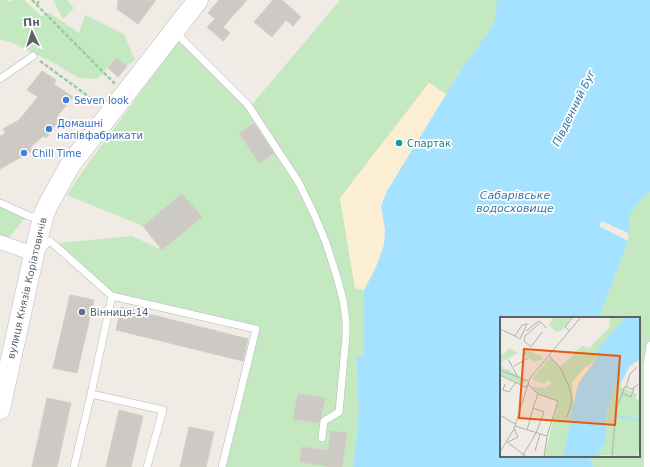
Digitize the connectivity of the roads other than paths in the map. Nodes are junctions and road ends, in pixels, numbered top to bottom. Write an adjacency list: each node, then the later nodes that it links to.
1 (198, 0): 2 (main road, вулиця Князів Коріатовичів)
2 (174, 30): 6 (main road, вулиця Князів Коріатовичів); 13 (lane)
3 (33, 56): 4 (lane)
4 (0, 79)
5 (0, 203): 6 (lane)
6 (44, 214): 8 (main road, вулиця Князів Коріатовичів)
7 (0, 242): 8 (street)
8 (34, 254): 9 (lane); 12 (main road, вулиця Князів Коріатовичів)
9 (112, 296): 11 (lane); 16 (lane)
10 (650, 345): 17 (lane)
11 (91, 394): 14 (lane); 15 (lane)
12 (0, 409)
13 (322, 438)
14 (74, 467)
15 (147, 467)
16 (222, 467)
17 (647, 467)

